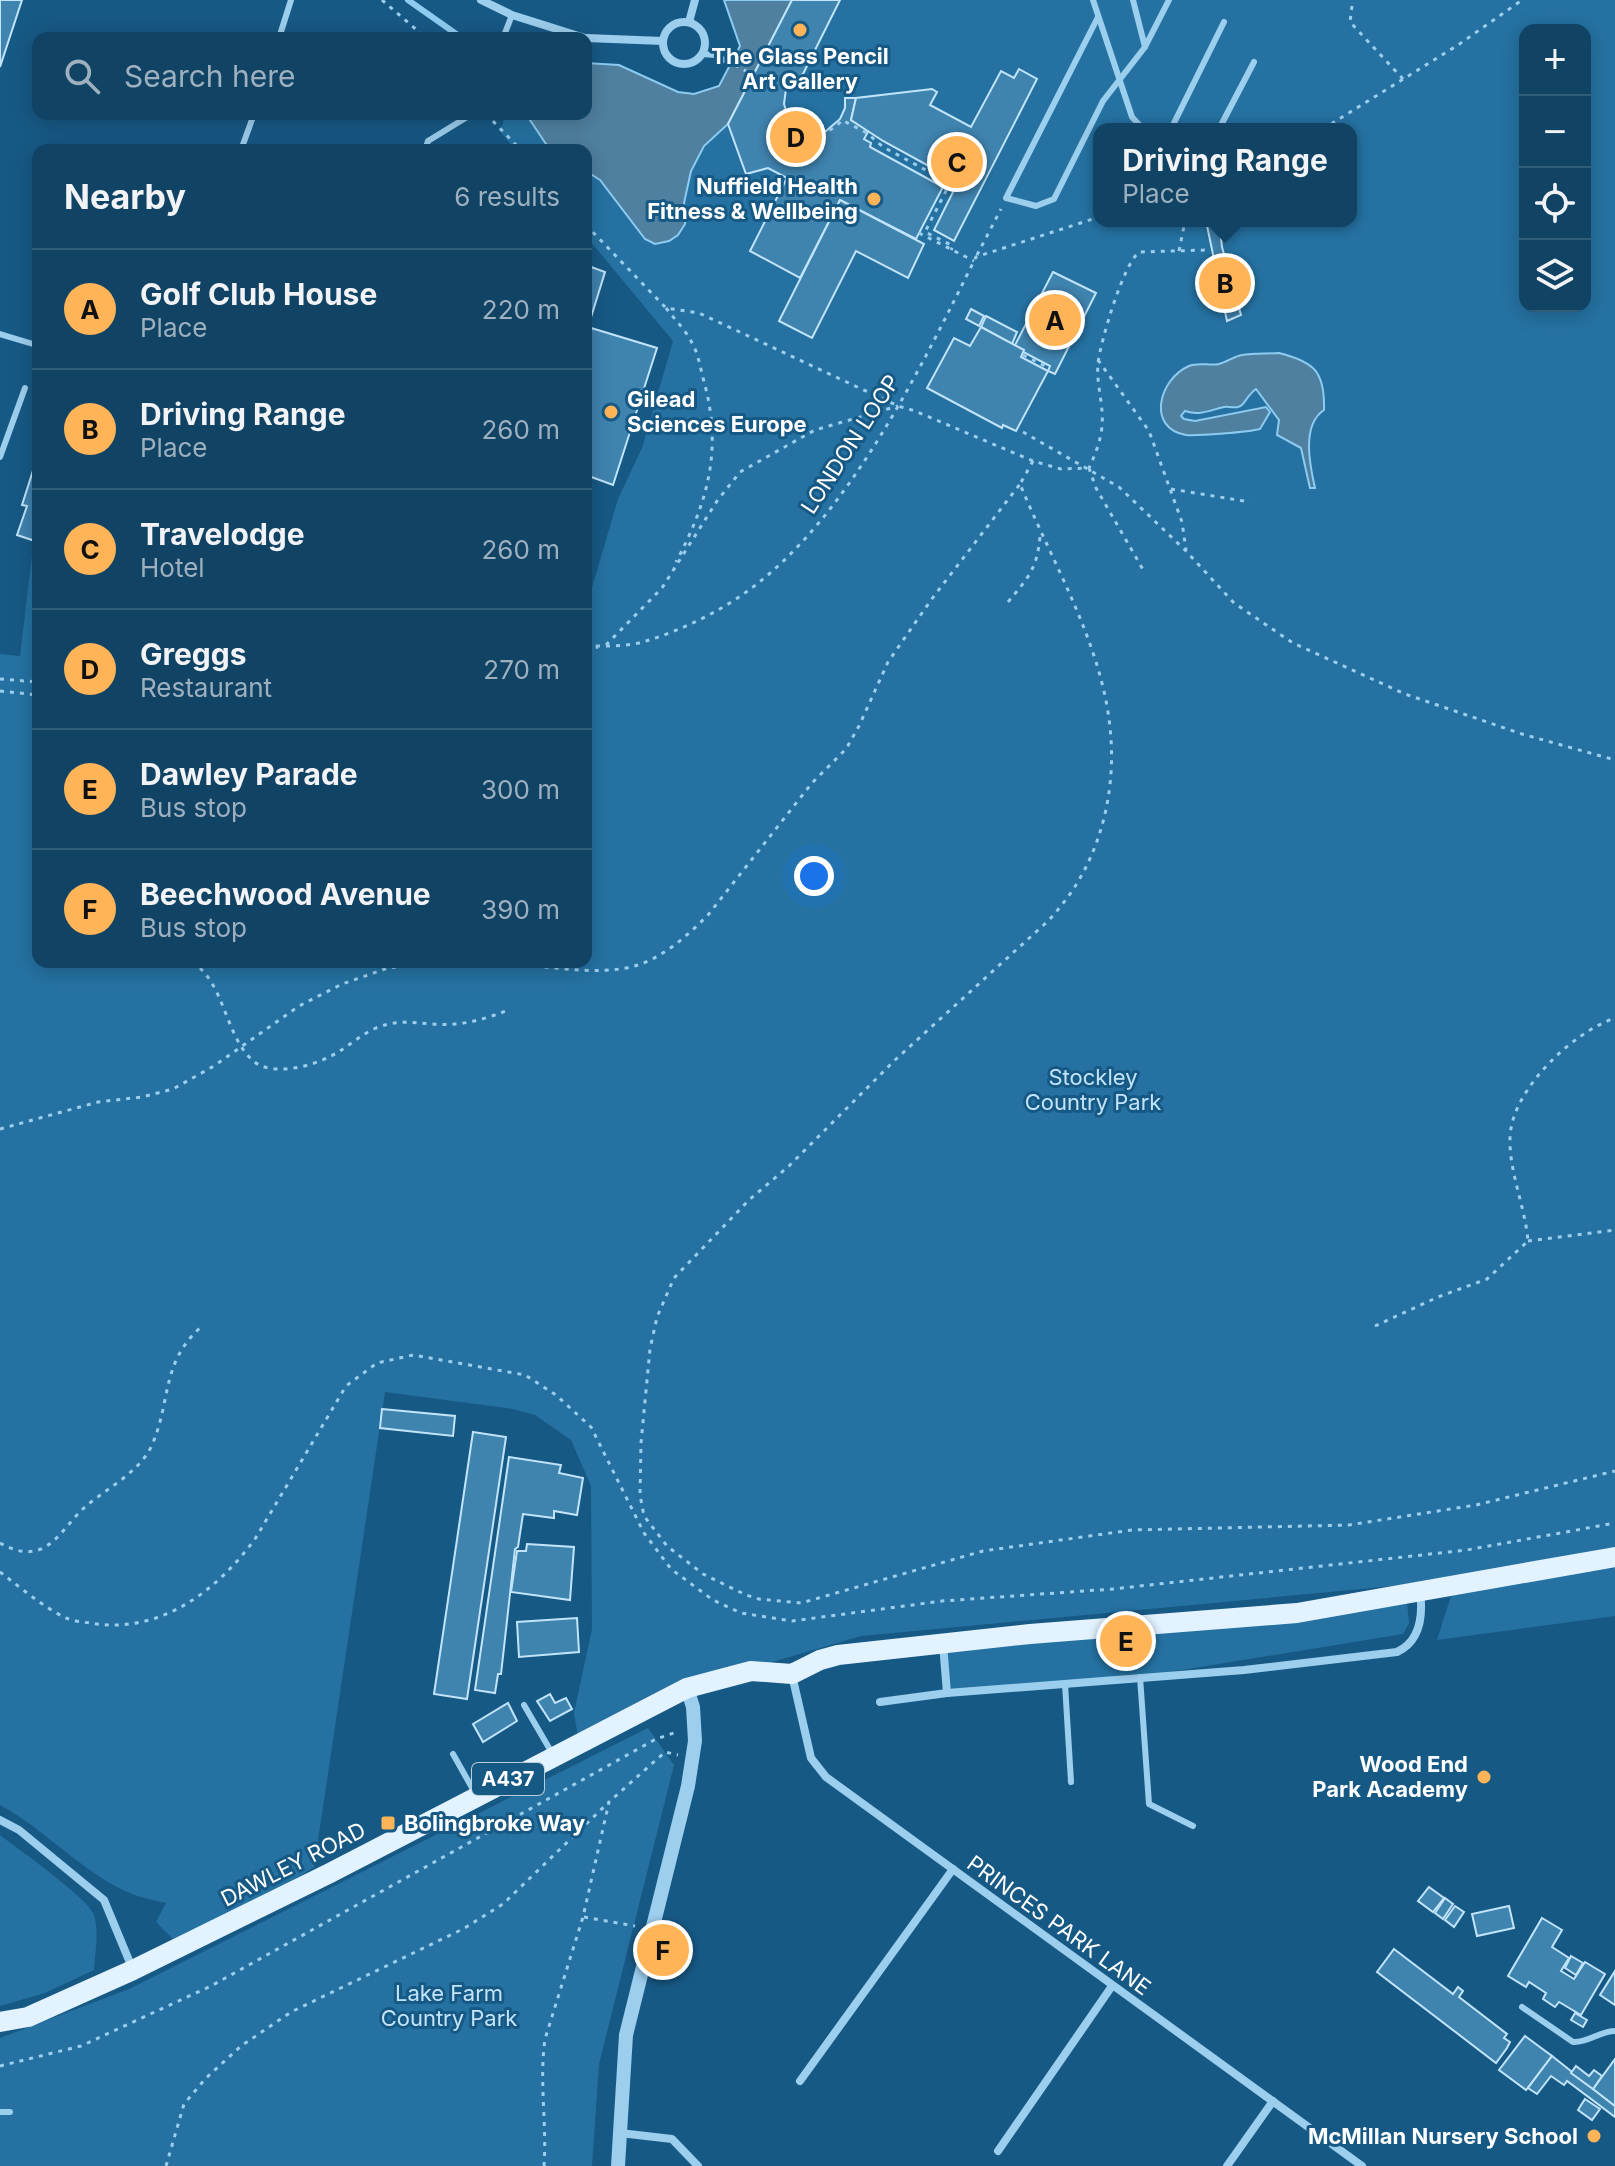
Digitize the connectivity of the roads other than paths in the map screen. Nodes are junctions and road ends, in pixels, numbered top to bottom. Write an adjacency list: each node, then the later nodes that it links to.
1 (291, 0): 11 (lane)
2 (481, 0): 7 (street)
3 (695, 0): 9 (street)
4 (1093, 0): 8 (lane)
5 (1133, 0): 16 (lane)
6 (1169, 0): 16 (lane)
7 (512, 15): 12 (lane); 13 (street)
8 (1098, 17): 20 (lane); 20 (lane)
9 (689, 22): 15 (street); 17 (street)
10 (1224, 22): 24 (lane)
11 (281, 32)
12 (505, 32)
13 (566, 32)
14 (592, 38): 15 (street)
15 (663, 41): 17 (street)
16 (1145, 47): 20 (lane)
17 (702, 54): 18 (lane)
18 (724, 60)
19 (1254, 62): 25 (lane)
20 (1119, 79): 23 (lane)
21 (252, 120): 26 (lane)
22 (462, 120): 27 (lane)
23 (1138, 123)
24 (1174, 123)
25 (1222, 123)
26 (243, 144)
27 (427, 144)
28 (0, 334): 29 (lane)
29 (32, 344)
30 (25, 388): 31 (lane)
31 (0, 457)
32 (1615, 1557): 33 (main road, A437)
33 (1420, 1590): 34 (main road, A437); 36 (street)
34 (942, 1643): 35 (main road, A437); 39 (street)
35 (792, 1674): 38 (main road, A437); 48 (street, PRINCES PARK LANE)
36 (1139, 1677): 37 (street); 47 (lane)
37 (1065, 1684): 39 (street); 44 (lane)
38 (687, 1688): 43 (main road, DAWLEY ROAD / A437); 58 (street)
39 (947, 1693): 40 (street)
40 (880, 1702)
41 (524, 1705): 43 (lane)
42 (453, 1754): 45 (lane)
43 (554, 1756): 45 (main road, DAWLEY ROAD / A437)
44 (1071, 1782)
45 (476, 1796): 49 (main road, DAWLEY ROAD / A437)
46 (0, 1820): 49 (street)
47 (1193, 1826)
48 (953, 1869): 50 (street, PRINCES PARK LANE); 54 (street)
49 (133, 1970): 52 (main road, DAWLEY ROAD / A437)
50 (1112, 1986): 55 (street, PRINCES PARK LANE); 59 (street)
51 (1522, 2007): 53 (lane)
52 (0, 2022)
53 (1615, 2031)
54 (800, 2081)
55 (1273, 2101): 62 (street); 63 (street, PRINCES PARK LANE)
56 (0, 2112): 57 (lane)
57 (10, 2112)
58 (620, 2133): 60 (street); 61 (street)
59 (998, 2151)
60 (618, 2166)
61 (698, 2166)
62 (1227, 2166)
63 (1362, 2166)

